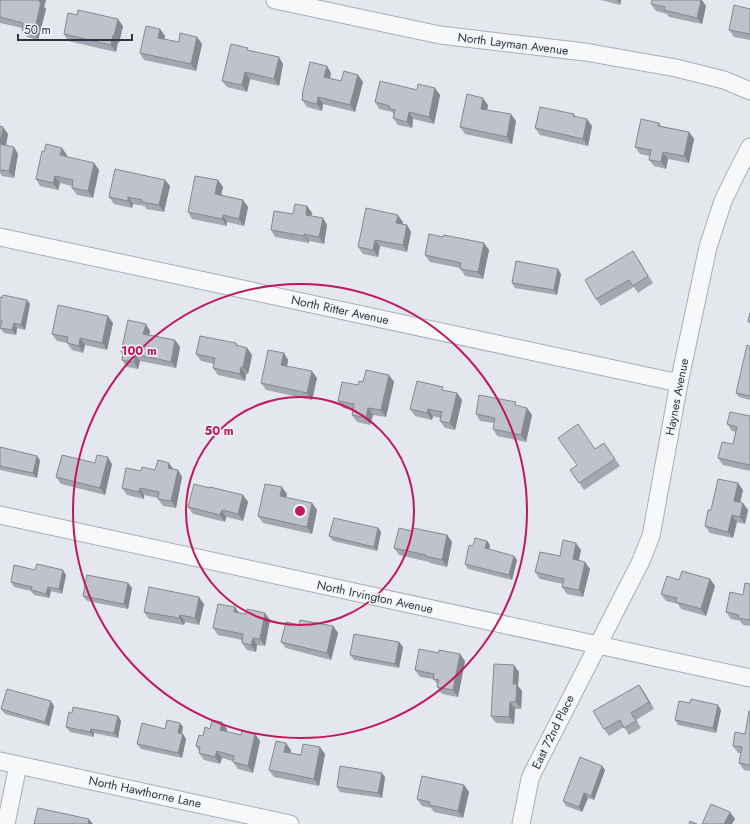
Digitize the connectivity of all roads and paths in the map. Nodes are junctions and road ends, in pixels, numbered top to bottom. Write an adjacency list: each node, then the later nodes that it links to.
1 (275, 0): 2 (street, North Layman Avenue)
2 (750, 91)
3 (750, 147): 5 (street, Haynes Avenue)
4 (0, 237): 5 (street, North Ritter Avenue)
5 (679, 383): 7 (street, Haynes Avenue)
6 (0, 516): 7 (street, North Irvington Avenue)
7 (597, 645): 8 (street, North Irvington Avenue); 13 (street, East 72nd Place)
8 (750, 678)
9 (0, 761): 10 (street, North Hawthorne Lane)
10 (18, 765): 11 (street); 12 (street, North Hawthorne Lane)
11 (6, 824)
12 (288, 824)
13 (521, 824)

